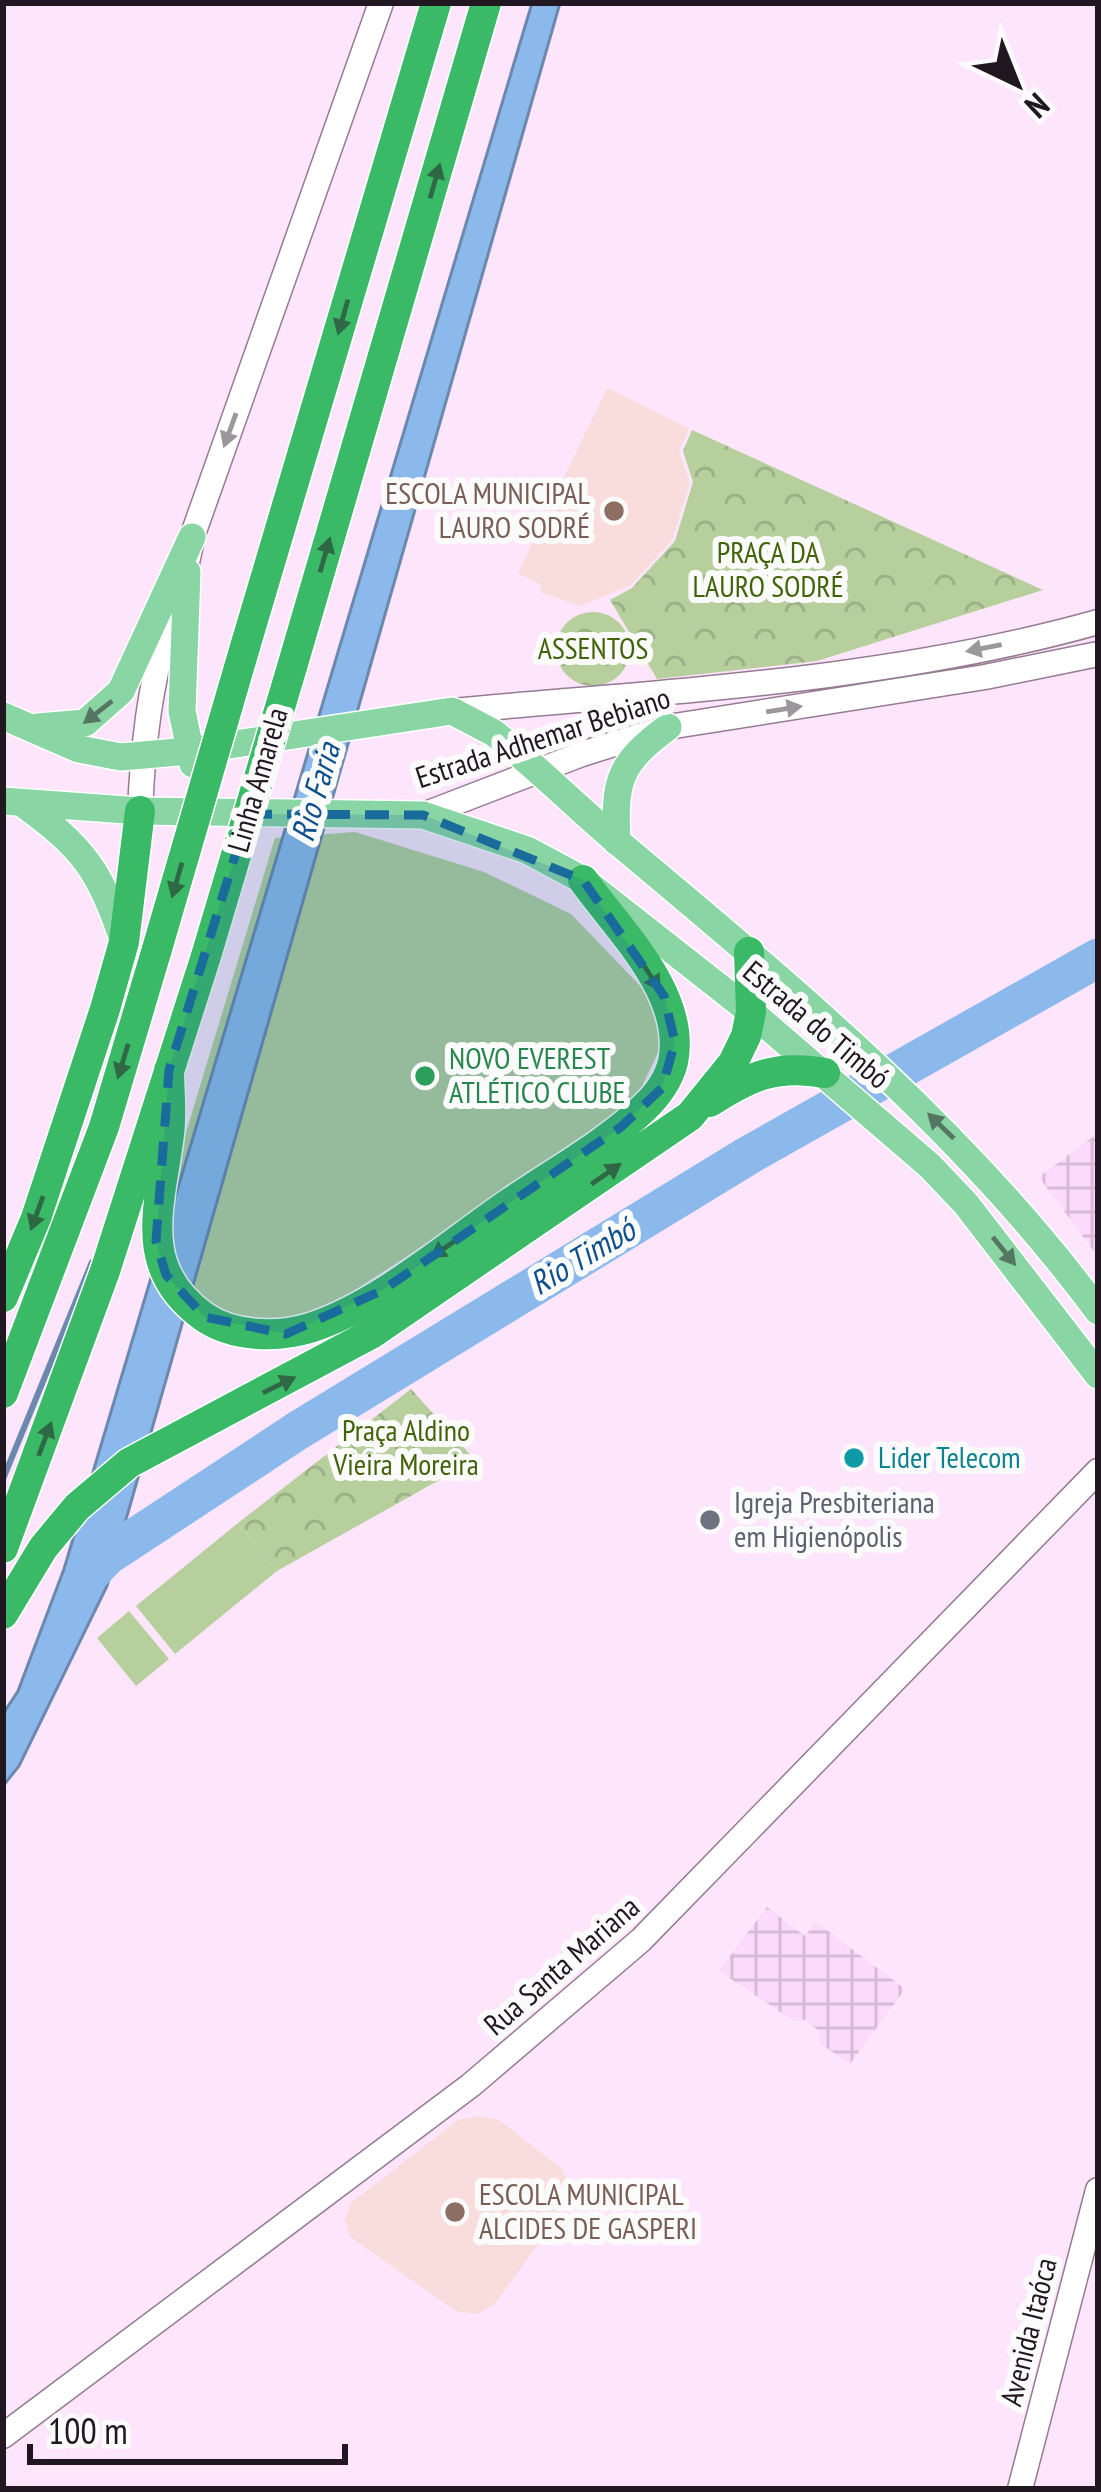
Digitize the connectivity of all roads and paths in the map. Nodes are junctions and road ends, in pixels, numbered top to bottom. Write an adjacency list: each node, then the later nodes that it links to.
1 (381, 3): 4 (main road, one-way to 4)
2 (436, 3): 31 (highway, Linha Amarela, one-way to 31, bridge)
3 (486, 3): 23 (highway, Linha Amarela, one-way to 3, bridge)
4 (192, 537): 5 (main road); 9 (main road, one-way to 9)
5 (187, 572): 11 (main road); 12 (main road)
6 (1098, 622): 8 (main road, Estrada Adhemar Bebiano, one-way to 8)
7 (1098, 654): 10 (main road, Estrada Adhemar Bebiano, one-way to 7)
8 (452, 711): 11 (main road, Estrada Adhemar Bebiano); 13 (main road, Estrada do Timbó)
9 (15, 722): 12 (main road, Estrada Adhemar Bebiano)
10 (668, 727): 13 (main road, Estrada Adhemar Bebiano); 18 (main road)
11 (188, 751): 12 (main road, Estrada Adhemar Bebiano); 16 (main road)
12 (142, 757): 15 (main road)
13 (539, 771): 17 (main road, Estrada Adhemar Bebiano); 18 (main road, Estrada do Timbó)
14 (12, 802): 15 (main road, Estrada Adhemar Bebiano); 20 (main road)
15 (140, 812): 16 (main road, Estrada Adhemar Bebiano); 20 (highway)
16 (214, 814): 17 (main road, Estrada Adhemar Bebiano)
17 (423, 815): 19 (main road, Estrada do Timbó)
18 (617, 842): 21 (main road, Estrada do Timbó)
19 (583, 880): 22 (main road, Estrada do Timbó); 23 (highway, one-way to 23)
20 (124, 942): 28 (highway, one-way to 28)
21 (748, 952): 22 (highway); 26 (main road, Estrada do Timbó, one-way to 21)
22 (752, 1012): 24 (main road, Estrada do Timbó); 25 (highway)
23 (169, 1070): 33 (highway, Linha Amarela, one-way to 23)
24 (832, 1080): 25 (highway); 27 (main road, Estrada do Timbó)
25 (690, 1116): 34 (highway, one-way to 25)
26 (976, 1161): 27 (main road); 29 (main road, Estrada do Timbó)
27 (950, 1186): 30 (main road, Estrada do Timbó, one-way to 30)
28 (3, 1297)
29 (1098, 1310)
30 (1098, 1375)
31 (3, 1394)
32 (1098, 1471): 36 (main road, Rua Santa Mariana)
33 (3, 1548)
34 (3, 1614)
35 (1098, 2190): 37 (main road, Avenida Itaóca)
36 (3, 2435)
37 (1020, 2489)

